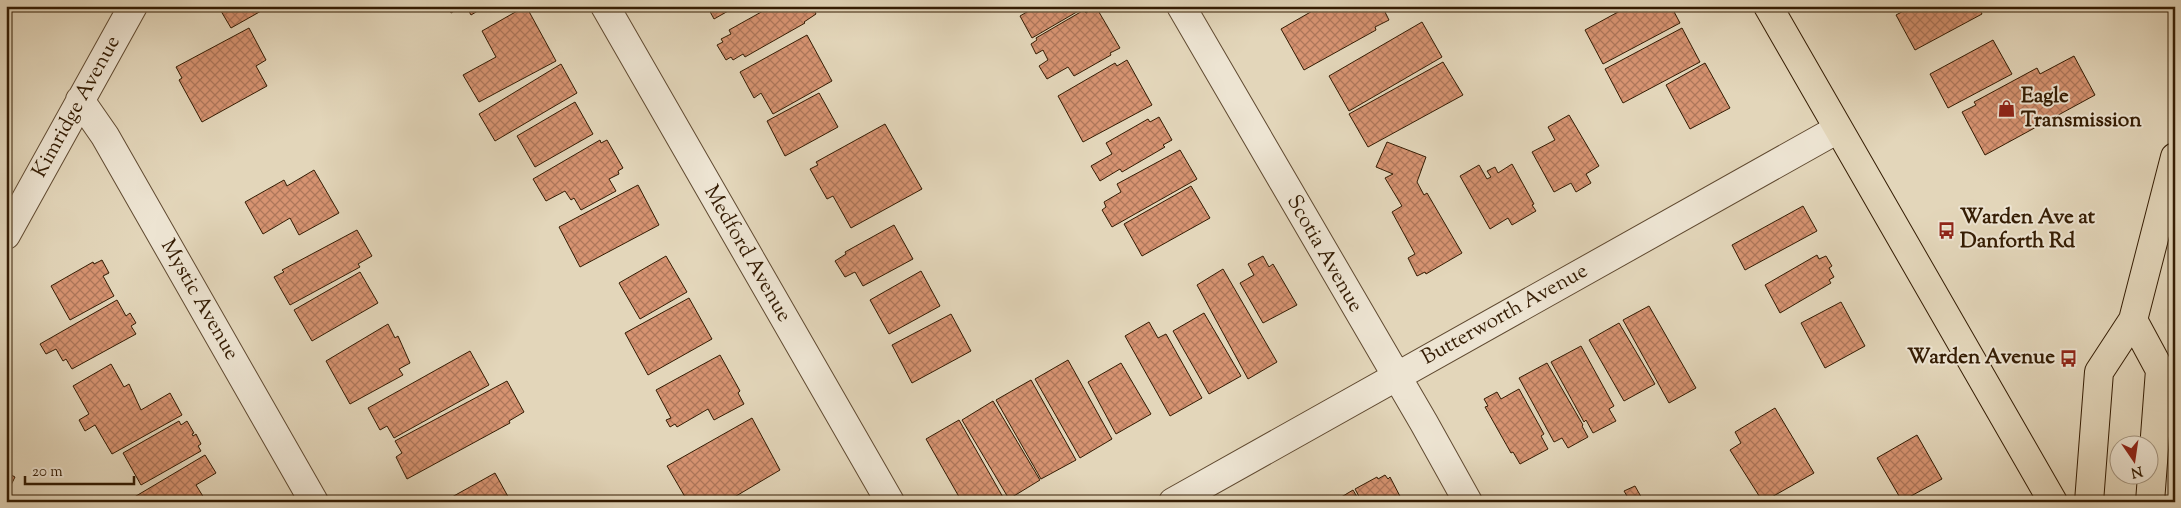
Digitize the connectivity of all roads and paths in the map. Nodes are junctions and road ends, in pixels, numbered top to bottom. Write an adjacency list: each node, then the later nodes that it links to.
1 (133, 6): 5 (street, Kimridge Avenue)
2 (605, 6): 13 (street, Medford Avenue)
3 (1181, 6): 10 (street, Scotia Avenue)
4 (1768, 6): 6 (main road)
5 (80, 100): 8 (street, Kimridge Avenue); 12 (street, Mystic Avenue)
6 (1838, 129): 10 (street, Butterworth Avenue); 16 (main road)
7 (2175, 157): 9 (main road)
8 (6, 235)
9 (2133, 320): 11 (main road); 17 (main road)
10 (1396, 375): 14 (street, Butterworth Avenue); 15 (street, Scotia Avenue)
11 (2166, 406): 18 (main road)
12 (314, 502)
13 (890, 502)
14 (1173, 502)
15 (1468, 502)
16 (2053, 502)
17 (2089, 502)
18 (2150, 502)

